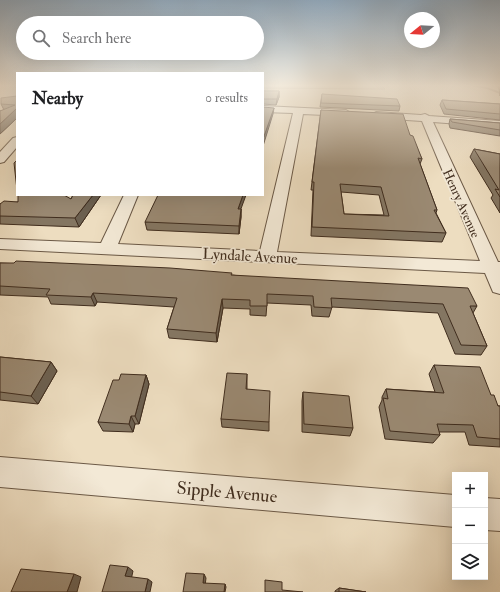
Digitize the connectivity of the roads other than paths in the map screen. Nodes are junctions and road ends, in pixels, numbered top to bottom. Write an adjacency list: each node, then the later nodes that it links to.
1 (299, 113): 12 (street)
2 (329, 113): 3 (street)
3 (354, 114)
4 (370, 115): 5 (street)
5 (425, 118): 6 (street); 13 (street, Henry Avenue)
6 (500, 124)
7 (16, 141): 8 (street)
8 (0, 159)
9 (131, 196): 11 (street)
10 (0, 244): 11 (street, Lyndale Avenue)
11 (107, 249): 12 (street, Lyndale Avenue)
12 (267, 257): 13 (street, Lyndale Avenue)
13 (495, 268): 14 (street, Henry Avenue)
14 (500, 287)
15 (0, 472): 16 (street, Sipple Avenue)
16 (452, 511)
17 (488, 514): 18 (street)
18 (500, 515)

